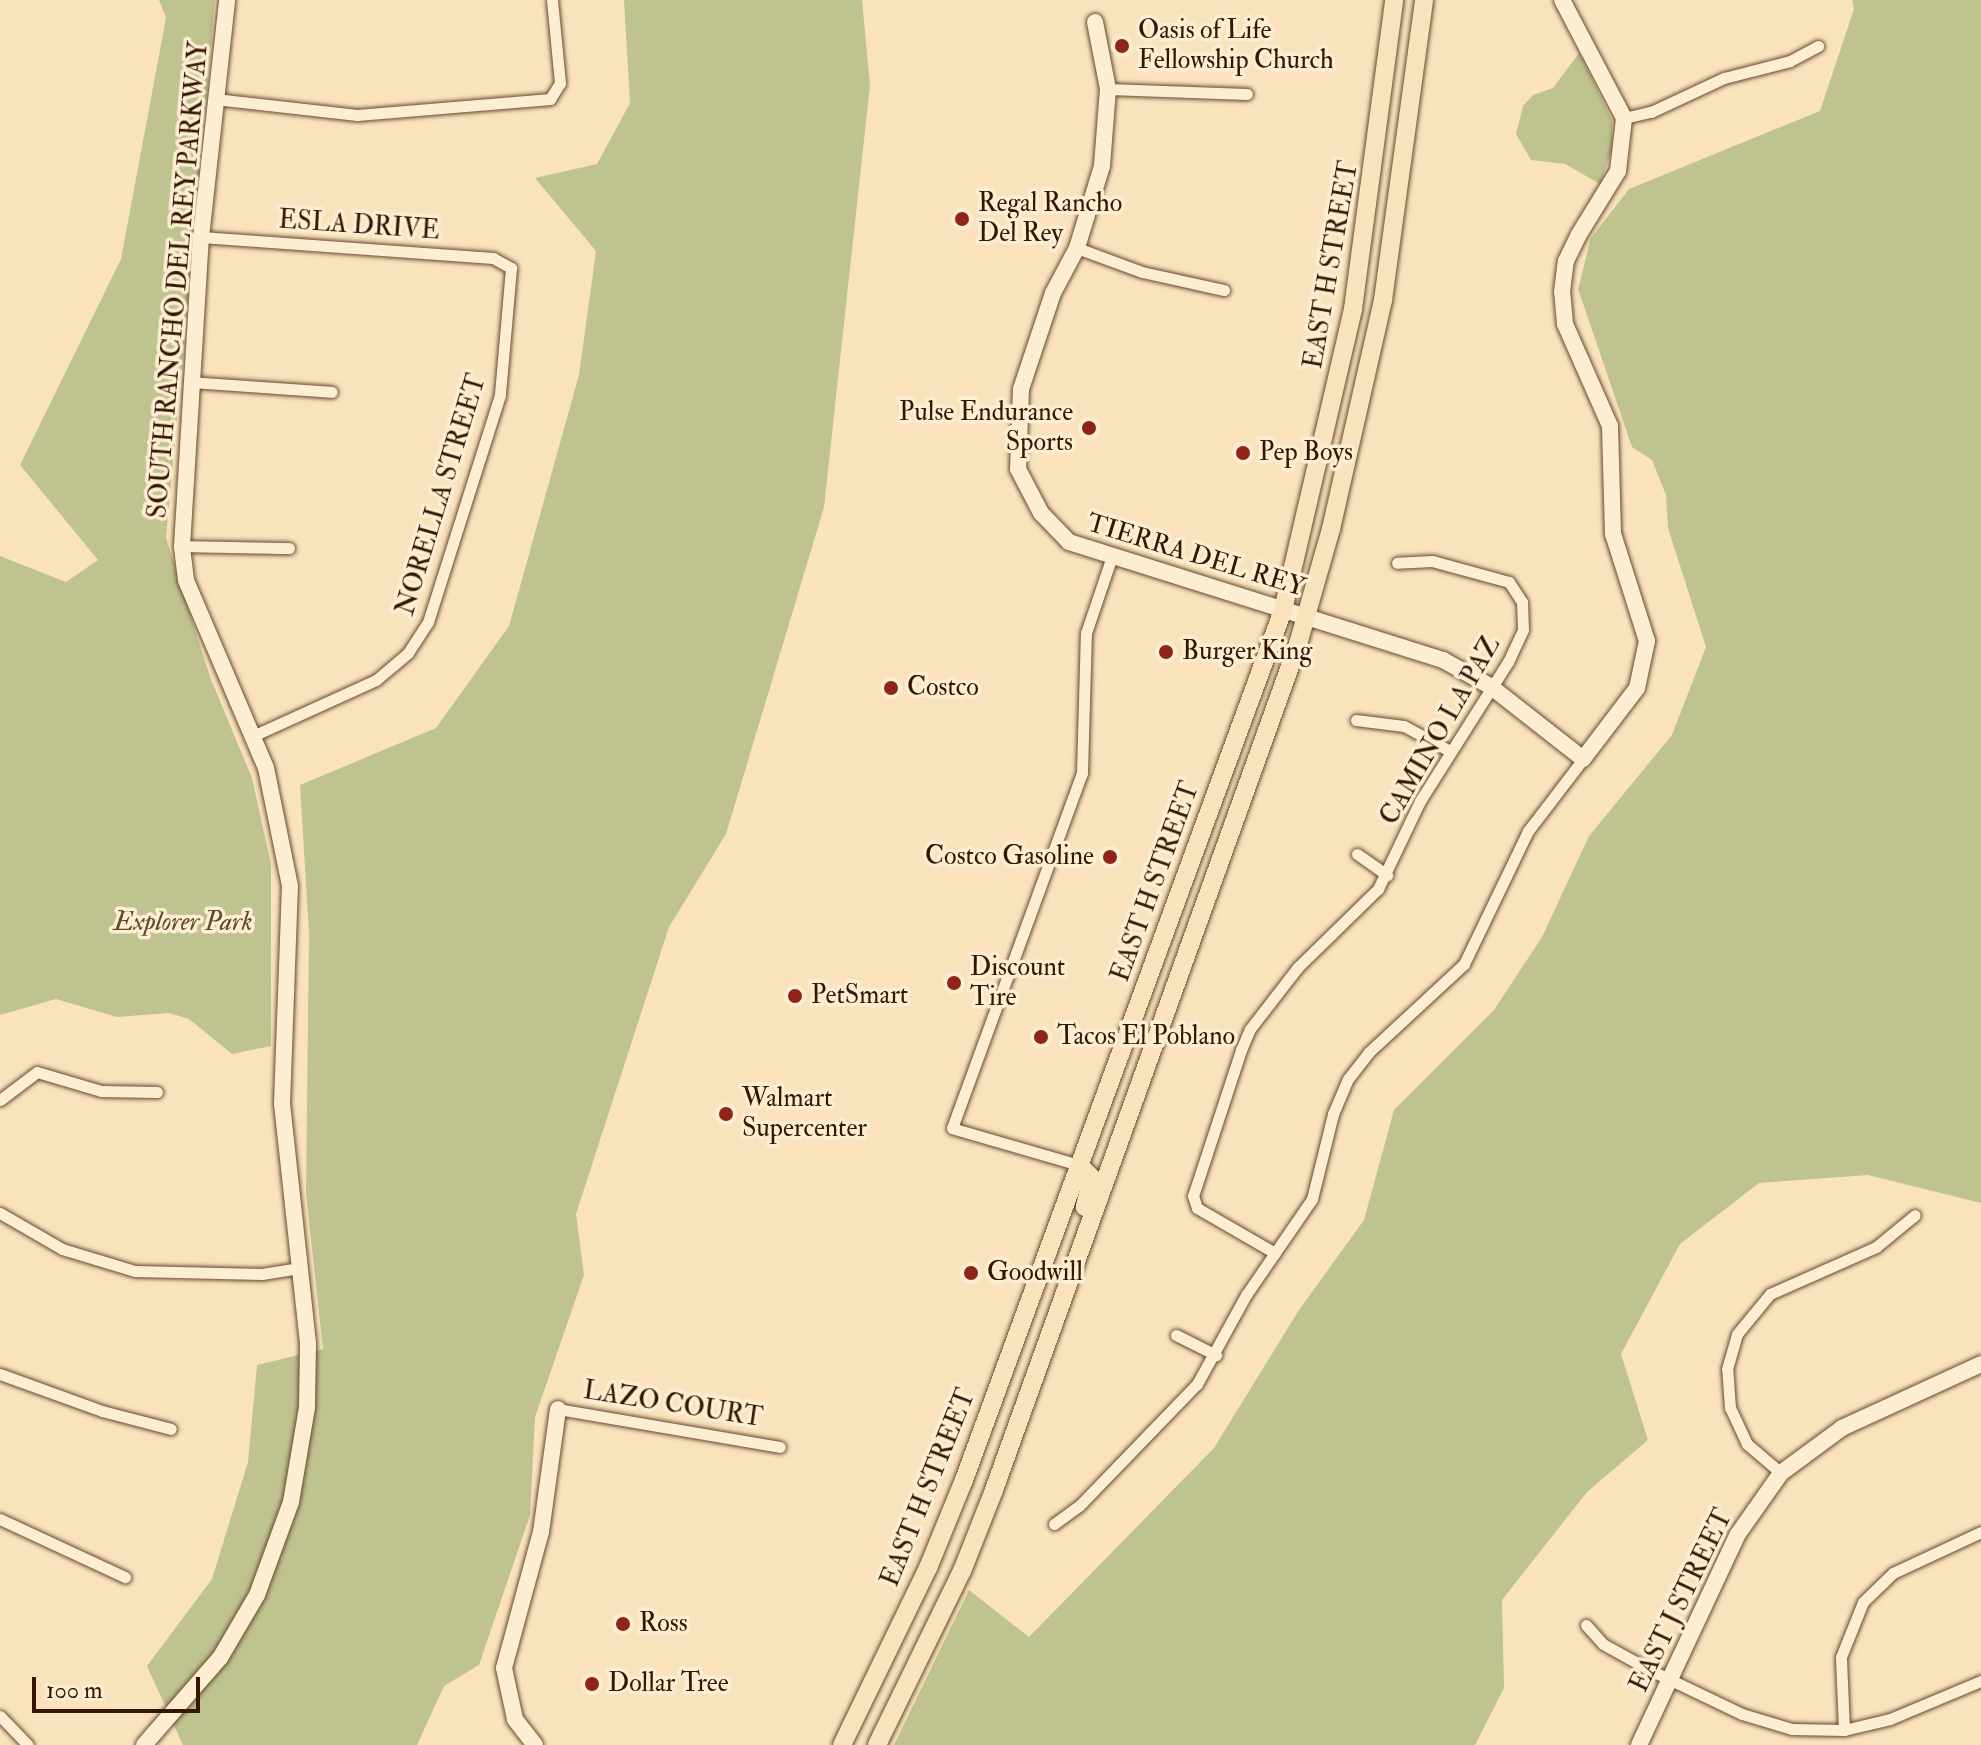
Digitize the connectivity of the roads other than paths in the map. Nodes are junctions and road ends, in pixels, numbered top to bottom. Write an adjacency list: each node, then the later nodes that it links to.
1 (227, 0): 10 (street, SOUTH RANCHO DEL REY PARKWAY)
2 (552, 0): 10 (street)
3 (1394, 0): 22 (main road, EAST H STREET)
4 (1424, 0): 23 (main road, EAST H STREET)
5 (1562, 0): 11 (street)
6 (1095, 22): 8 (street, TIERRA DEL REY)
7 (1818, 46): 11 (street)
8 (1108, 89): 9 (street); 13 (street, TIERRA DEL REY)
9 (1247, 94)
10 (215, 99): 12 (street, SOUTH RANCHO DEL REY PARKWAY)
11 (1624, 118): 28 (street)
12 (201, 237): 14 (street, ESLA DRIVE); 16 (street, SOUTH RANCHO DEL REY PARKWAY)
13 (1077, 248): 15 (street); 20 (street, TIERRA DEL REY)
14 (511, 268): 26 (street, NORELLA STREET)
15 (1224, 290)
16 (190, 382): 17 (street); 18 (street, SOUTH RANCHO DEL REY PARKWAY)
17 (332, 392)
18 (182, 546): 19 (street); 26 (street, SOUTH RANCHO DEL REY PARKWAY)
19 (289, 548)
20 (1112, 556): 22 (street, TIERRA DEL REY); 33 (street)
21 (1397, 563): 24 (street, CAMINO LA PAZ)
22 (1283, 610): 23 (street, TIERRA DEL REY); 33 (main road, EAST H STREET)
23 (1307, 616): 24 (street, TIERRA DEL REY); 36 (main road, EAST H STREET)
24 (1490, 686): 27 (street, CAMINO LA PAZ); 28 (street, TIERRA DEL REY)
25 (1356, 720): 27 (street)
26 (255, 735): 38 (street, SOUTH RANCHO DEL REY PARKWAY)
27 (1450, 751): 30 (street, CAMINO LA PAZ)
28 (1583, 759): 37 (street)
29 (1357, 854): 30 (street)
30 (1387, 875): 37 (street, CAMINO LA PAZ)
31 (157, 1092): 32 (street)
32 (0, 1100)
33 (1079, 1165): 36 (main road); 59 (main road, EAST H STREET)
34 (0, 1213): 38 (street)
35 (1915, 1215): 46 (street)
36 (1087, 1236): 60 (main road, EAST H STREET)
37 (1275, 1253): 40 (street)
38 (300, 1268): 57 (street, SOUTH RANCHO DEL REY PARKWAY)
39 (1176, 1335): 40 (street)
40 (1216, 1355): 48 (street)
41 (1981, 1364): 46 (street, EAST J STREET)
42 (0, 1374): 44 (street)
43 (558, 1409): 45 (street, LAZO COURT); 58 (street)
44 (171, 1429)
45 (780, 1447)
46 (1781, 1473): 52 (street, EAST J STREET)
47 (0, 1519): 50 (street)
48 (1054, 1524)
49 (1981, 1532): 55 (street)
50 (125, 1577)
51 (1586, 1625): 52 (street)
52 (1670, 1679): 55 (street); 61 (street, EAST J STREET)
53 (1981, 1681): 55 (street)
54 (0, 1716): 56 (street)
55 (1844, 1730)
56 (28, 1745)
57 (144, 1745)
58 (535, 1745)
59 (842, 1745)
60 (877, 1745)
61 (1639, 1745)

